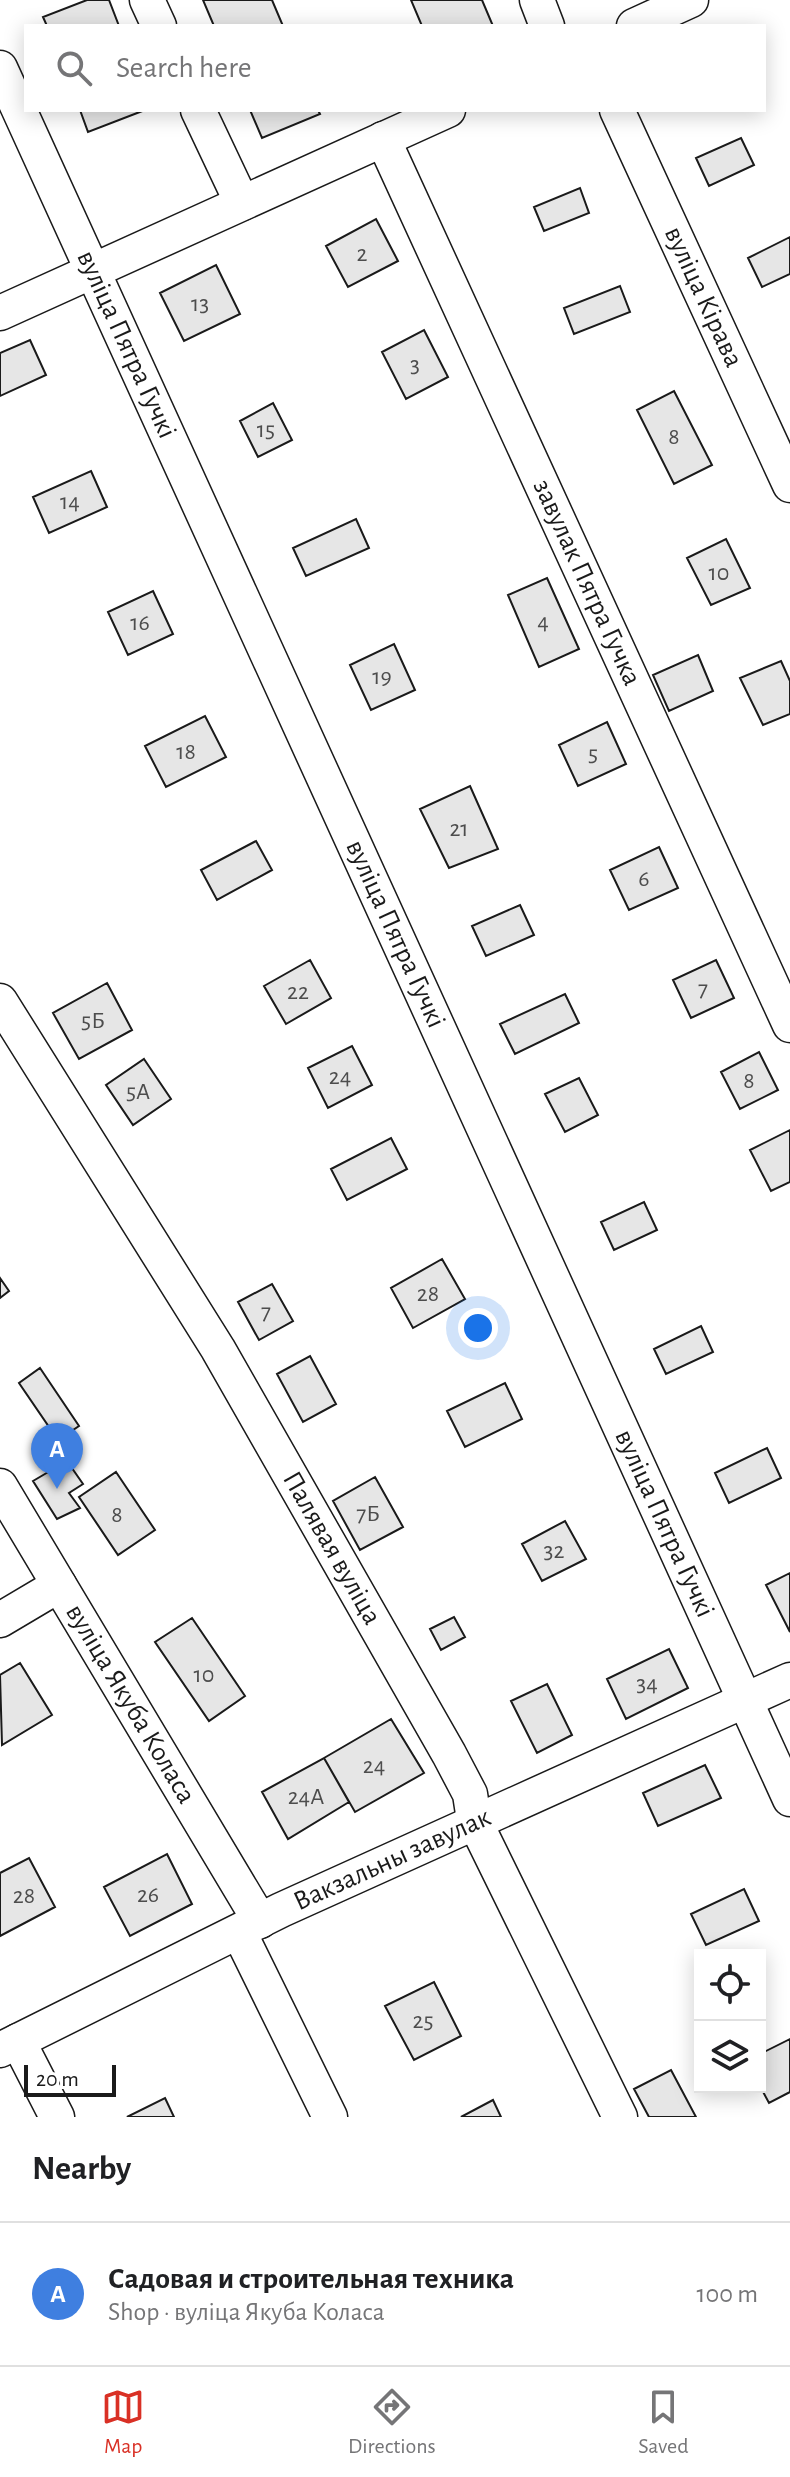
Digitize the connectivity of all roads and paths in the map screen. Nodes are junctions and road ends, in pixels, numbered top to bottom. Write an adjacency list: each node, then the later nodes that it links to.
1 (147, 0): 4 (street)
2 (537, 0): 5 (street)
3 (691, 0): 6 (street)
4 (158, 24)
5 (546, 24)
6 (638, 24)
7 (0, 68): 13 (street, вуліца Пятра Гучкі)
8 (199, 112): 12 (street)
9 (444, 112): 11 (street)
10 (618, 112): 15 (street, вуліца Кірава)
11 (383, 139): 12 (street); 17 (street, завулак Пятра Гучка)
12 (242, 203): 13 (street)
13 (94, 269): 14 (street); 22 (street, вуліца Пятра Гучкі)
14 (0, 313)
15 (790, 485)
16 (0, 1001): 24 (street, Палявая вуліца)
17 (790, 1025)
18 (0, 1486): 19 (street, вуліца Якуба Коласа)
19 (59, 1585): 20 (street); 25 (street, вуліца Якуба Коласа)
20 (0, 1620)
21 (790, 1680): 22 (street, Вакзальны завулак)
22 (744, 1701): 23 (street, вуліца Пятра Гучкі); 24 (street, Вакзальны завулак)
23 (790, 1799)
24 (474, 1820): 25 (street, Вакзальны завулак); 29 (street, Палявая вуліца)
25 (249, 1926): 26 (street, Вакзальны завулак); 28 (street, вуліца Якуба Коласа)
26 (9, 2045): 27 (street)
27 (57, 2117)
28 (330, 2117)
29 (620, 2117)

